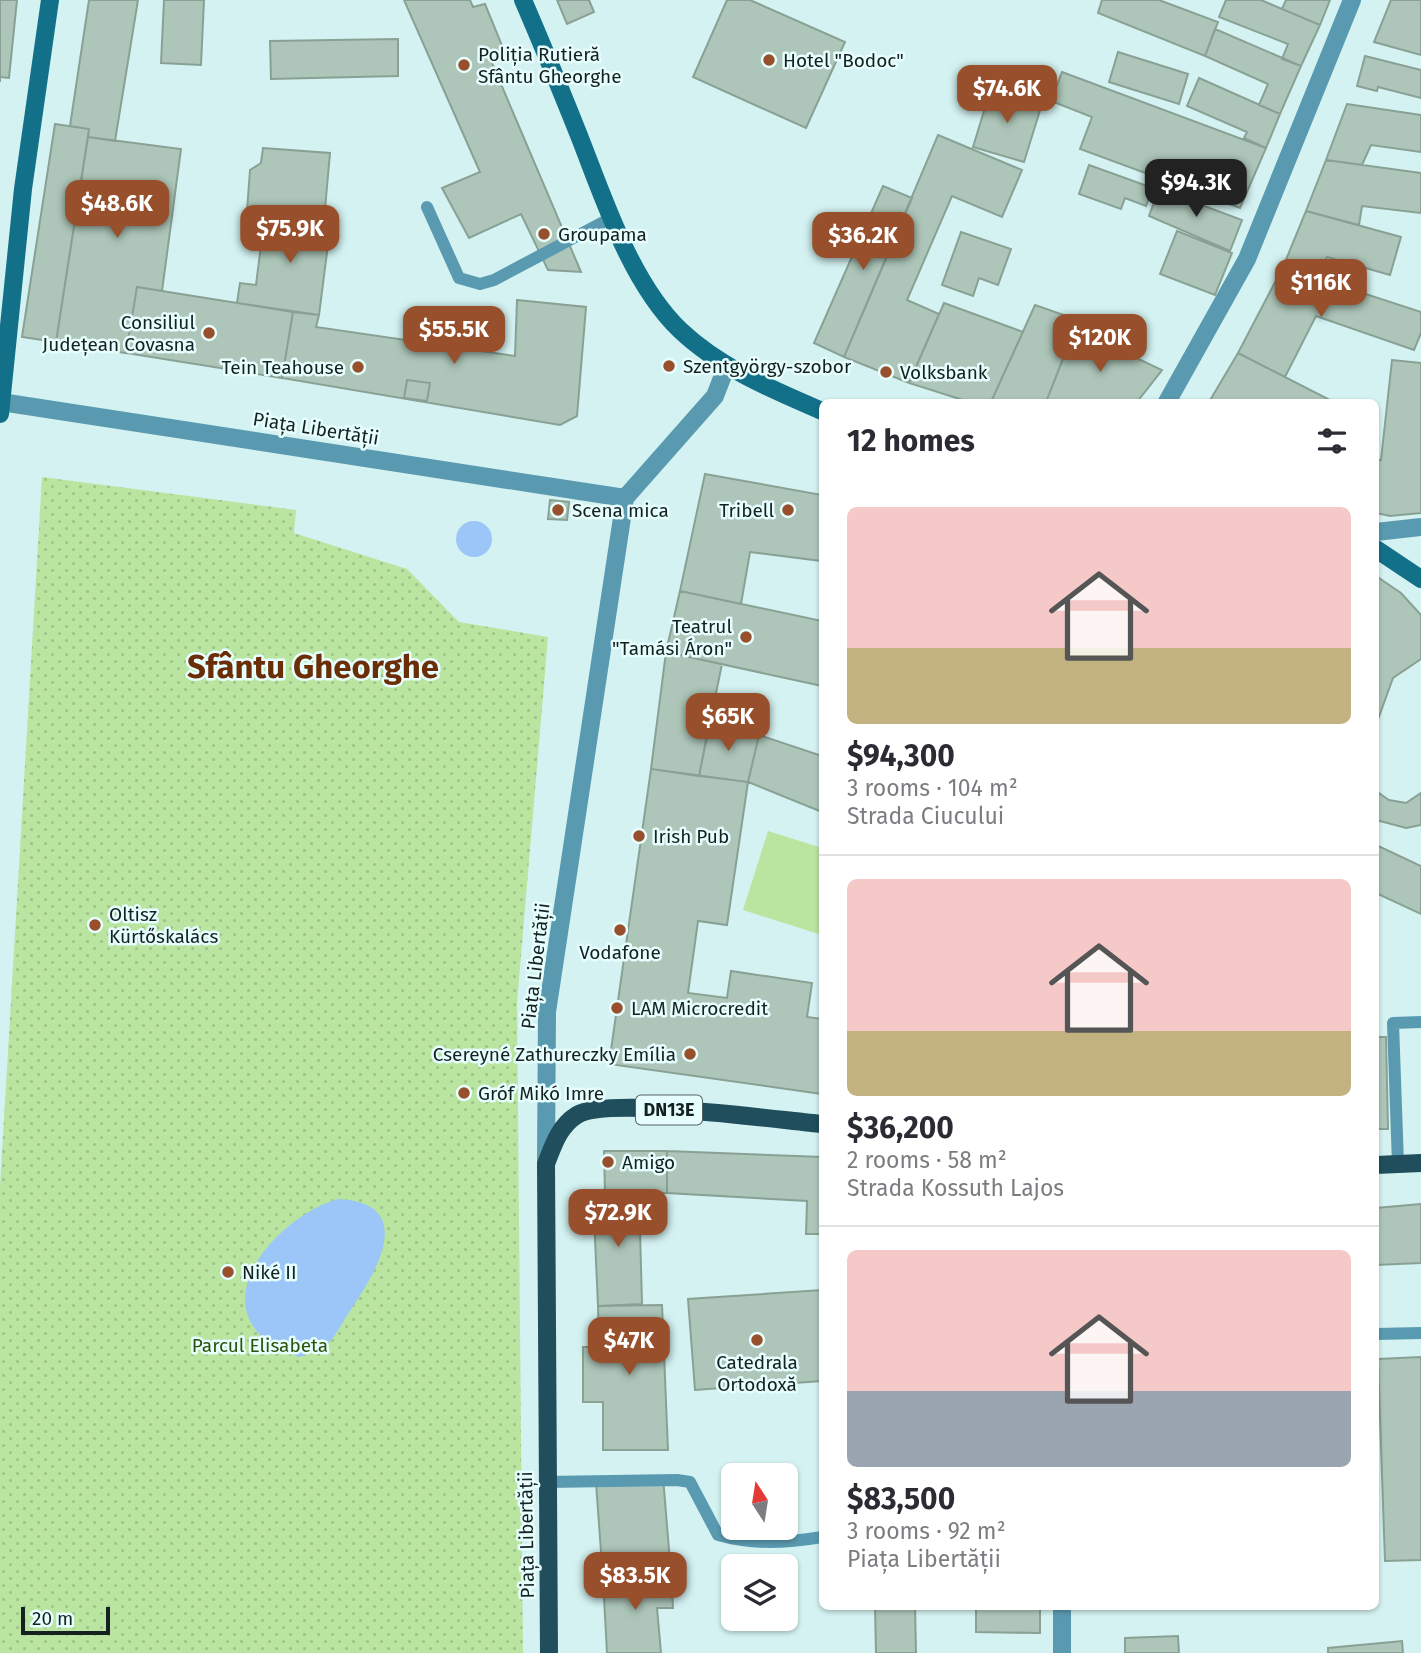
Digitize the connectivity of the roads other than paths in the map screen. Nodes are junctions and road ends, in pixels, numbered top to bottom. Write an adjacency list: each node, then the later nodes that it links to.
1 (50, 0): 8 (main road)
2 (523, 0): 5 (main road)
3 (1352, 0): 7 (street)
4 (427, 207): 5 (lane)
5 (611, 218): 6 (main road)
6 (727, 365): 9 (main road); 11 (street)
7 (1169, 399)
8 (1, 402): 10 (main road); 11 (street, Piața Libertății)
9 (819, 410)
10 (0, 414)
11 (625, 498): 19 (street, Piața Libertății / DN13E)
12 (1421, 527): 13 (street)
13 (1379, 532)
14 (1379, 550): 15 (main road)
15 (1421, 579)
16 (1421, 1022): 20 (lane)
17 (819, 1124): 19 (main road, DN13E)
18 (1421, 1163): 20 (main road)
19 (546, 1164): 24 (main road, Piața Libertății / DN13E)
20 (1398, 1164): 21 (main road)
21 (1379, 1165)
22 (1421, 1333): 23 (lane)
23 (1379, 1334)
24 (546, 1482): 25 (lane); 27 (main road, Piața Libertății / DN13E)
25 (819, 1537)
26 (1062, 1610): 28 (street)
27 (549, 1653)
28 (1062, 1653)

